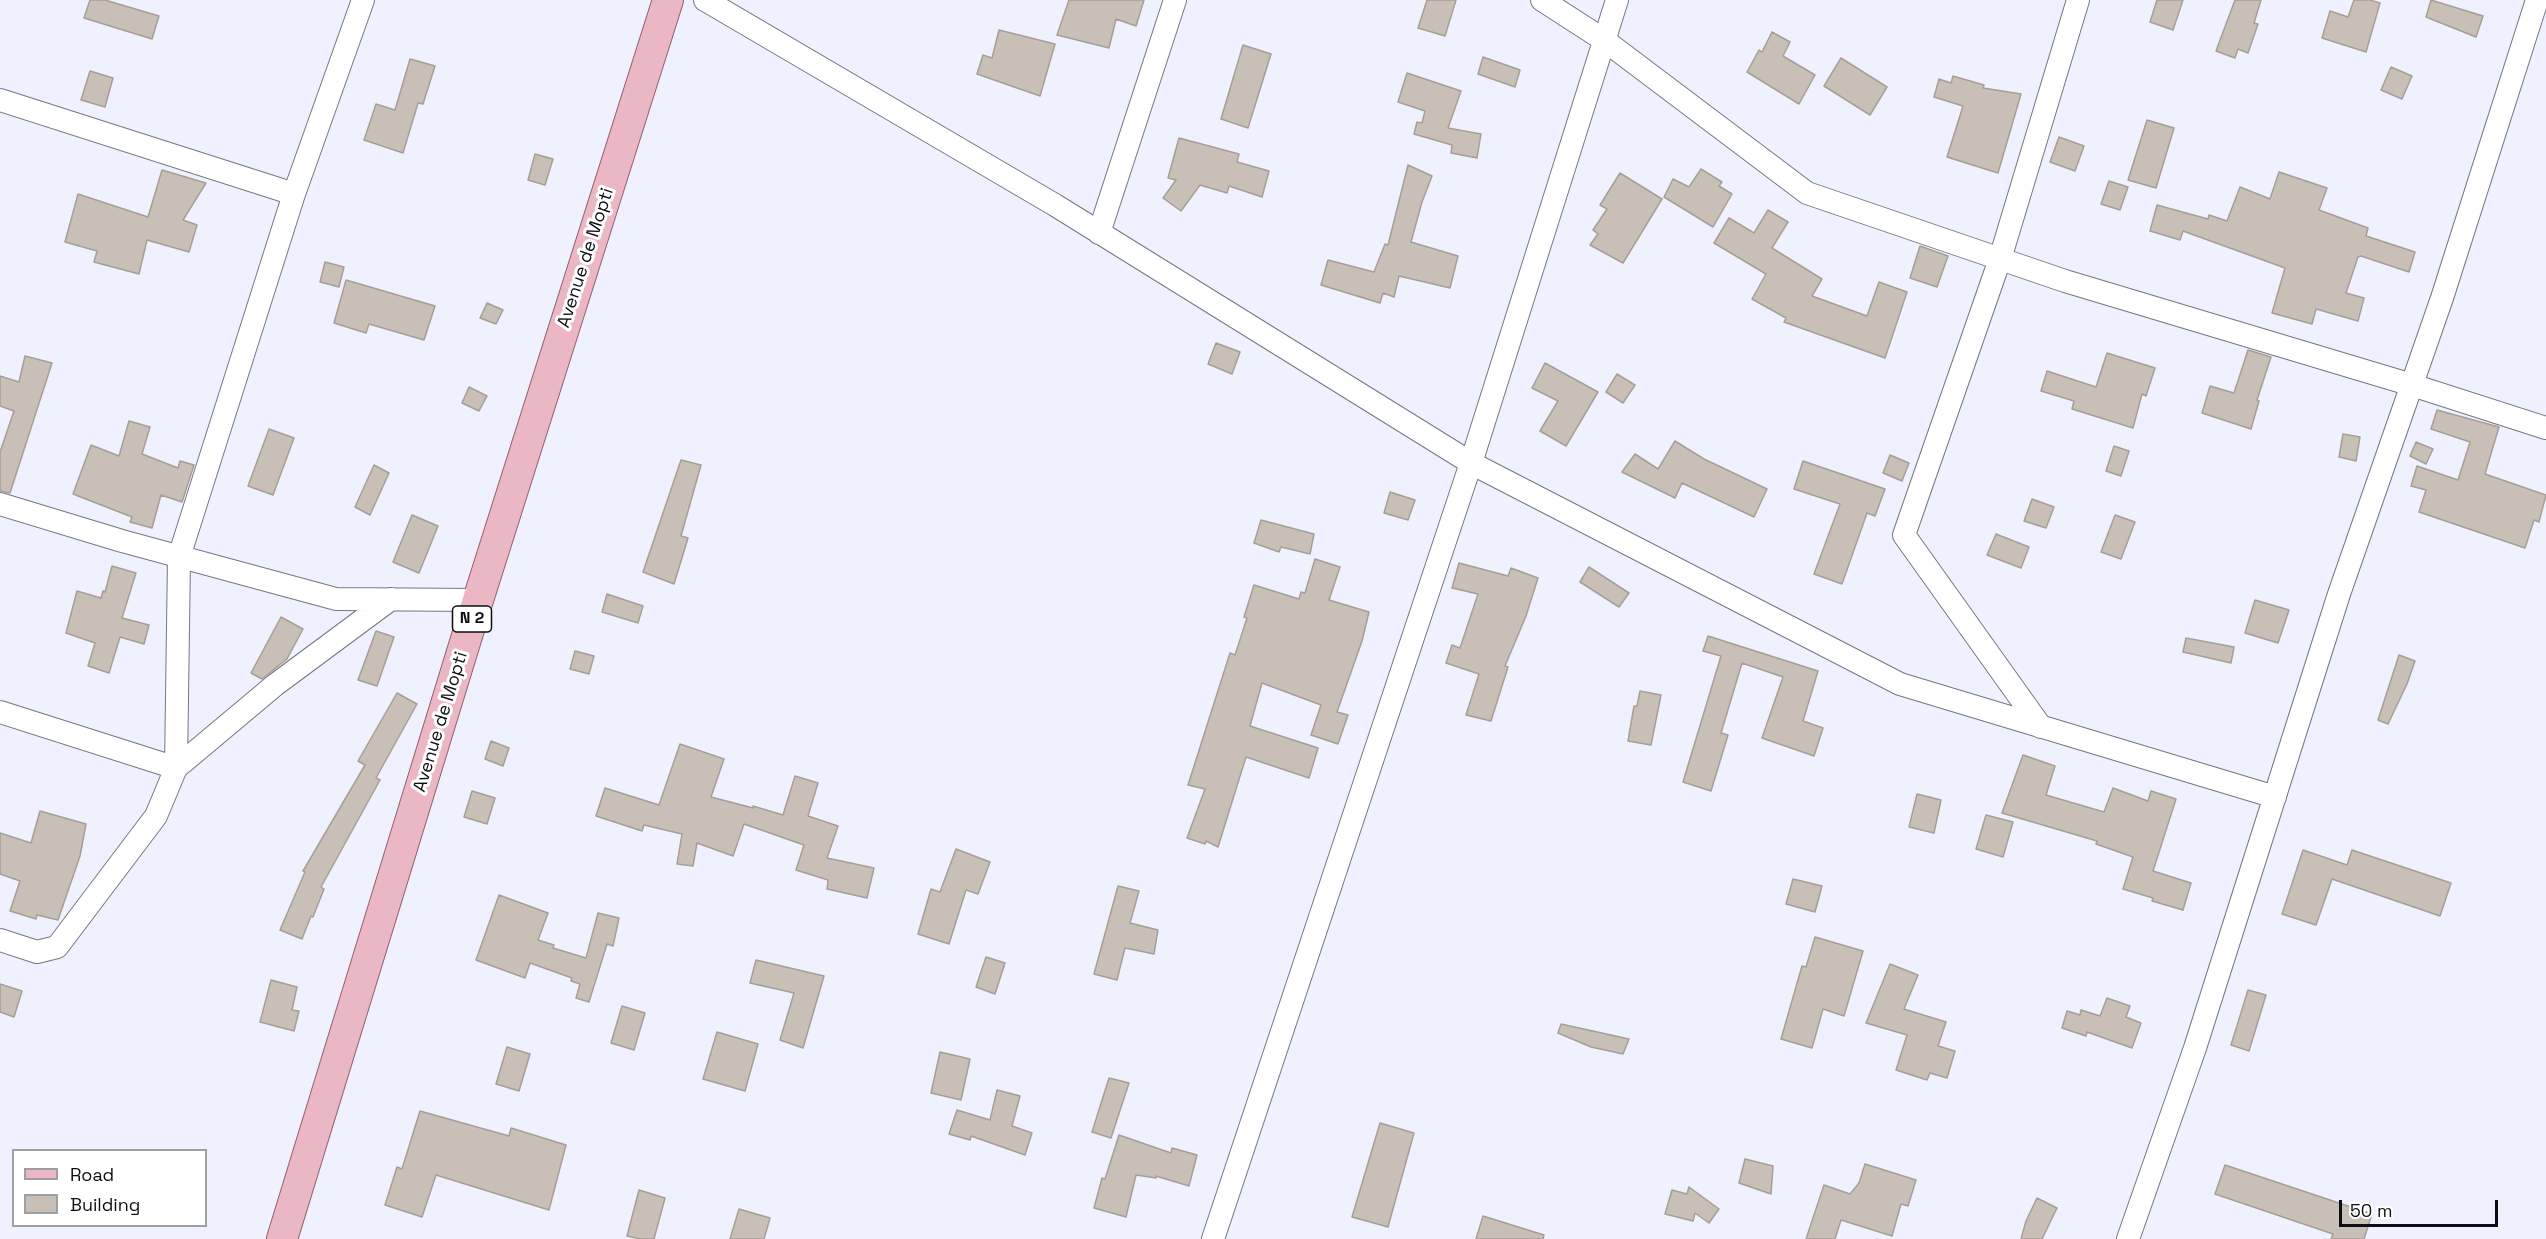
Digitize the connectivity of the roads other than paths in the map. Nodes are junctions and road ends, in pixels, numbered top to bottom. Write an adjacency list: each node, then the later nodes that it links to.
1 (363, 0): 12 (street)
2 (668, 0): 21 (main road, Avenue de Mopti / N 2)
3 (705, 0): 13 (street)
4 (1175, 0): 13 (street)
5 (1542, 0): 10 (street)
6 (1617, 0): 10 (street)
7 (2078, 0): 14 (street)
8 (2539, 0): 9 (street); 15 (street)
9 (2546, 2)
10 (1604, 40): 14 (street); 17 (street)
11 (0, 100): 12 (street)
12 (294, 194): 19 (street)
13 (1099, 233): 17 (street)
14 (2000, 259): 15 (street); 23 (street)
15 (2412, 385): 16 (street); 25 (street)
16 (2546, 428)
17 (1471, 463): 23 (street); 28 (street)
18 (0, 504): 19 (street)
19 (180, 556): 20 (street); 24 (street)
20 (391, 599): 21 (street); 24 (street)
21 (478, 600): 27 (main road, Avenue de Mopti / N 2)
22 (0, 712): 24 (street)
23 (2041, 727): 25 (street)
24 (176, 768): 26 (street)
25 (2275, 797): 29 (street)
26 (0, 940)
27 (282, 1239)
28 (1214, 1239)
29 (2128, 1239)

